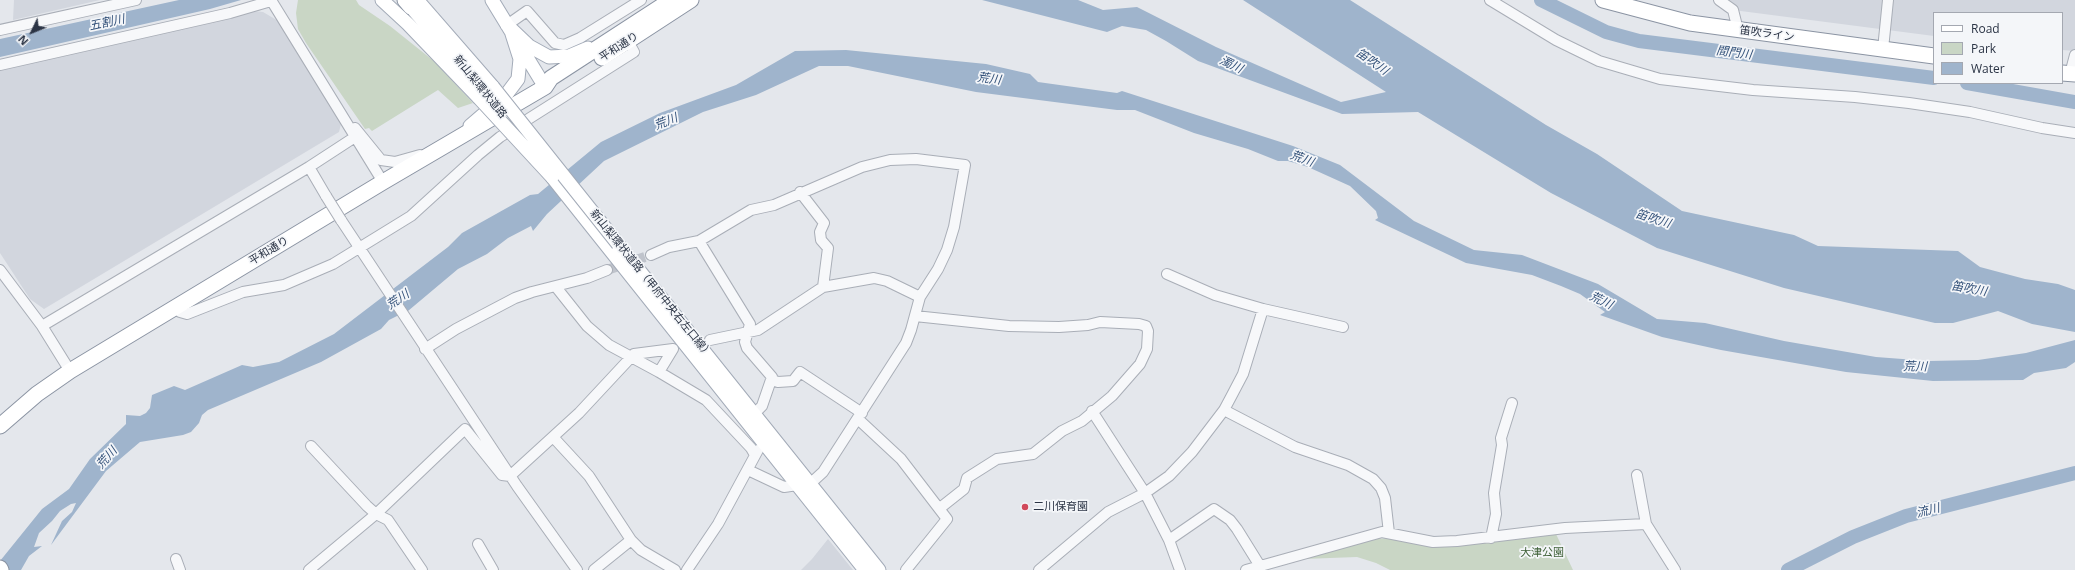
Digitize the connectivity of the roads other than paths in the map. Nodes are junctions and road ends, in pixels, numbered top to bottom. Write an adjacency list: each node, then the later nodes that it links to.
1 (136, 0): 15 (street)
2 (271, 0): 21 (street); 25 (street)
3 (382, 0): 24 (main road)
4 (492, 0): 14 (main road)
5 (641, 0): 14 (street)
6 (671, 0): 13 (highway, 平和通り)
7 (691, 0): 17 (highway, 平和通り)
8 (1490, 0): 26 (street)
9 (1603, 0): 16 (highway, 笛吹ライン)
10 (1719, 0): 16 (street)
11 (1888, 0): 18 (street)
12 (415, 2): 24 (main road, 新山梨環状道路（甲府中央右左口線）)
13 (650, 14): 14 (main road); 23 (highway, 平和通り)
14 (508, 25): 23 (main road); 28 (main road)
15 (0, 30)
16 (1738, 30): 18 (highway, 笛吹ライン)
17 (628, 41): 23 (highway, 平和通り); 35 (street)
18 (1883, 49): 20 (highway, 笛吹ライン)
19 (2075, 55): 22 (street)
20 (1933, 56)
21 (0, 65)
22 (2069, 73)
23 (545, 87): 28 (highway, 平和通り)
24 (486, 93): 34 (main road, 新山梨環状道路（甲府中央右左口線）, bridge); 34 (main road, 新山梨環状道路（甲府中央右左口線）, bridge)
25 (344, 118): 27 (street); 29 (street)
26 (2075, 133)
27 (355, 137): 30 (street); 31 (street)
28 (452, 141): 29 (highway, 平和通り)
29 (436, 151): 31 (highway, 平和通り)
30 (308, 167): 35 (street, bridge); 46 (street)
31 (383, 182): 43 (highway, 平和通り)
32 (800, 192): 33 (street); 41 (street); 42 (street)
33 (699, 241): 36 (street); 48 (street)
34 (614, 246): 58 (main road, 新山梨環状道路（甲府中央右左口線）); 62 (main road, 新山梨環状道路（甲府中央右左口線）)
35 (361, 250): 43 (street); 50 (street)
36 (651, 255)
37 (0, 270): 46 (street)
38 (607, 270): 40 (street)
39 (1167, 274): 44 (street)
40 (556, 286): 50 (street); 51 (street)
41 (823, 287): 42 (street); 48 (street)
42 (920, 297): 45 (street)
43 (175, 307): 52 (highway, 平和通り)
44 (1263, 308): 47 (street); 56 (street)
45 (915, 316): 57 (street); 59 (street)
46 (42, 326): 52 (street)
47 (1343, 327)
48 (749, 332): 49 (street); 54 (street)
49 (710, 340)
50 (423, 347): 67 (street)
51 (630, 357): 53 (street); 53 (street); 61 (street)
52 (70, 372): 60 (highway, 平和通り)
53 (659, 372): 64 (street)
54 (772, 380): 58 (street); 59 (street)
55 (1512, 403): 75 (street)
56 (1224, 410): 70 (street); 74 (street)
57 (1092, 411): 70 (street); 71 (street)
58 (755, 413): 68 (main road, 新山梨環状道路（甲府中央右左口線）)
59 (860, 416): 68 (street); 71 (street)
60 (0, 426)
61 (553, 438): 67 (street); 76 (street)
62 (764, 444): 64 (street); 69 (main road, 新山梨環状道路（甲府中央右左口線）)
63 (311, 446): 72 (street)
64 (755, 455): 65 (street)
65 (748, 470): 69 (street); 88 (street)
66 (1637, 475): 73 (street)
67 (510, 476): 72 (street); 85 (street)
68 (811, 483): 69 (street); 90 (main road, 新山梨環状道路（甲府中央右左口線）)
69 (798, 486): 89 (main road, 新山梨環状道路（甲府中央右左口線）)
70 (1145, 493): 77 (street); 92 (street)
71 (940, 508): 91 (street)
72 (376, 514): 82 (street); 83 (street)
73 (1646, 524): 75 (street); 95 (street)
74 (1389, 533): 75 (street); 80 (street)
75 (1491, 538)
76 (631, 540): 86 (street); 87 (street)
77 (1169, 540): 80 (street); 93 (street)
78 (478, 544): 84 (street)
79 (176, 559): 81 (street)
80 (1260, 566): 94 (street)
81 (180, 570)
82 (309, 570)
83 (422, 570)
84 (493, 570)
85 (577, 570)
86 (594, 570)
87 (675, 570)
88 (687, 570)
89 (865, 570)
90 (879, 570)
91 (906, 570)
92 (1039, 570)
93 (1180, 570)
94 (1246, 570)
95 (1675, 570)

